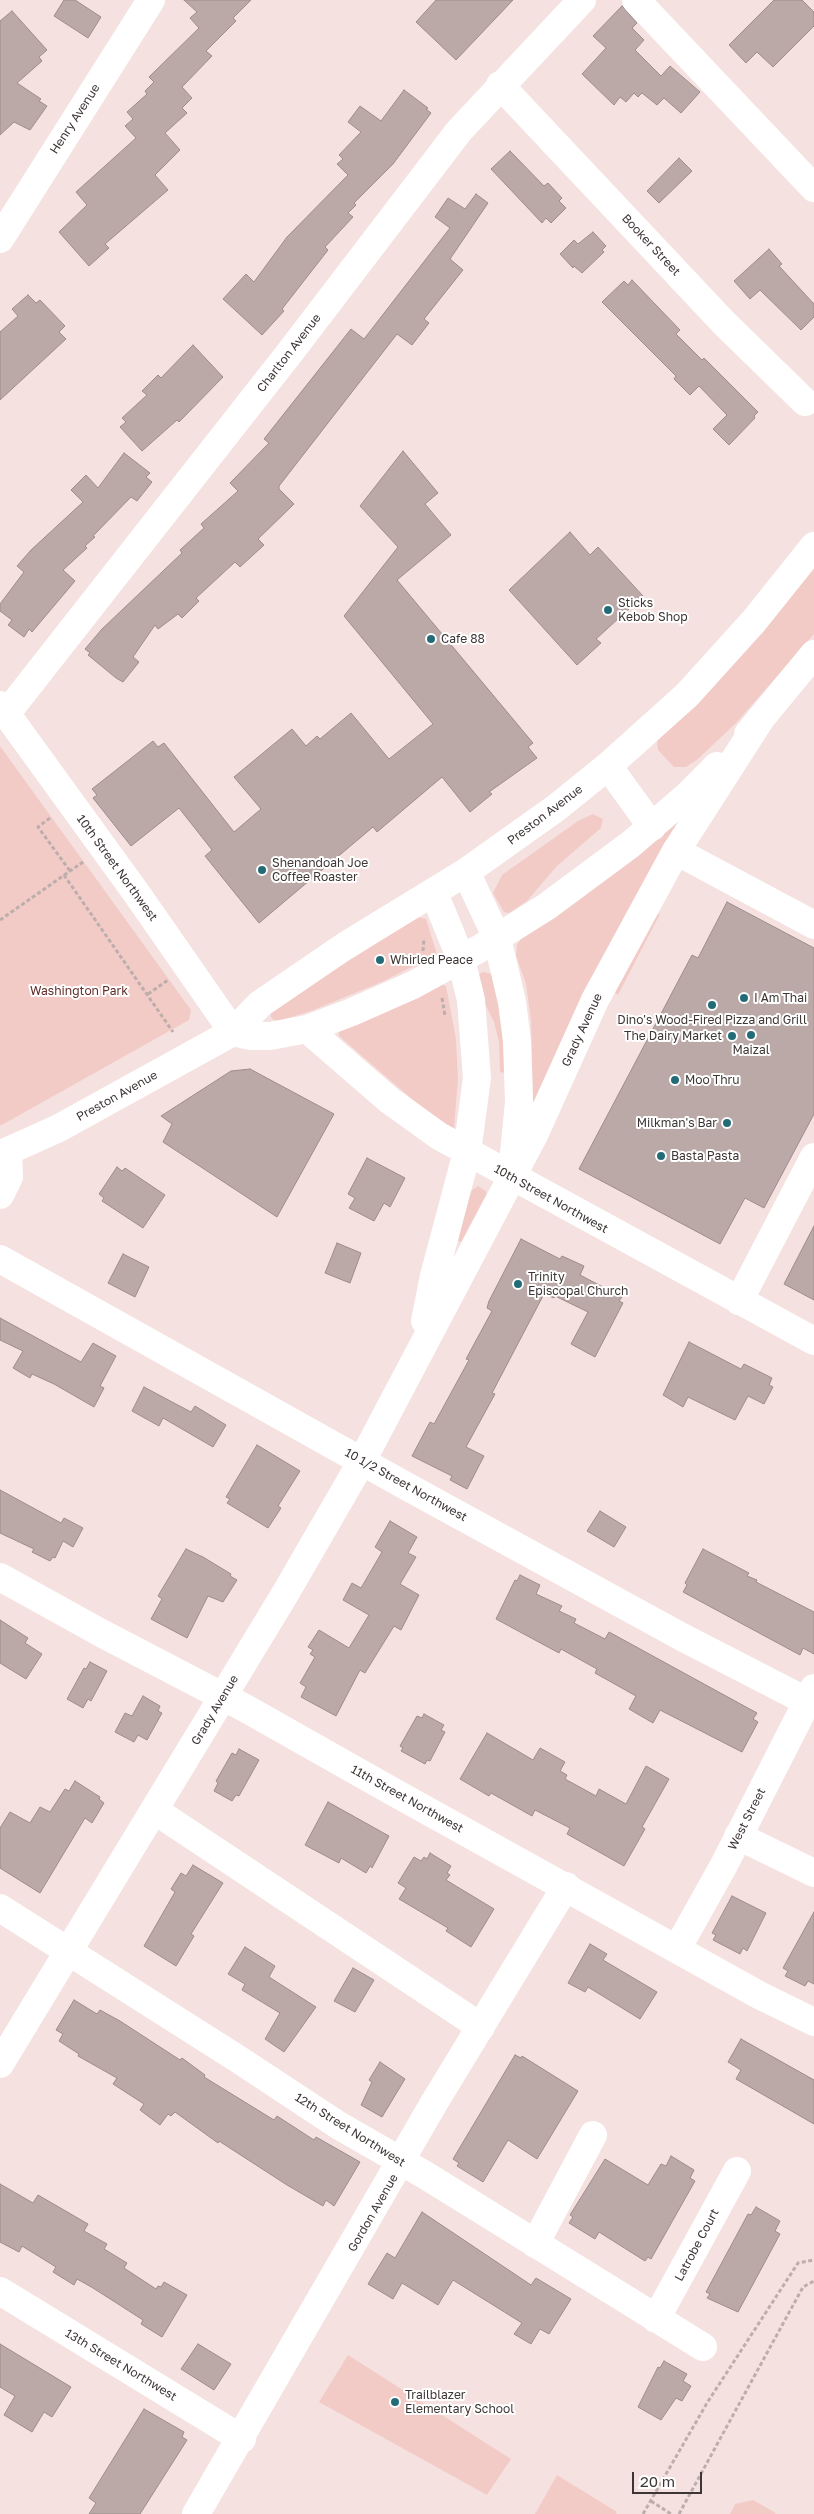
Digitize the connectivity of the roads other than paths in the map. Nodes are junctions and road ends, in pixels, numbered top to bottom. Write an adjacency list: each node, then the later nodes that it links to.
1 (151, 0): 6 (street, Henry Avenue)
2 (582, 0): 4 (street, Charlton Avenue)
3 (636, 0): 5 (street)
4 (500, 85): 7 (street, Booker Street); 10 (street, Charlton Avenue)
5 (814, 188)
6 (0, 239)
7 (805, 402)
8 (814, 546): 12 (street, Preston Avenue)
9 (814, 654): 11 (street)
10 (3, 710): 21 (street, 10th Street Northwest)
11 (760, 720): 13 (street); 14 (street, Grady Avenue)
12 (608, 766): 13 (street); 15 (street, Preston Avenue)
13 (652, 827): 18 (street)
14 (676, 851): 17 (street); 25 (street, Grady Avenue)
15 (466, 872): 16 (street, Preston Avenue); 18 (street)
16 (434, 893): 19 (street, Grady Avenue); 21 (street, Preston Avenue)
17 (814, 925)
18 (497, 938): 19 (street); 25 (street)
19 (462, 958): 20 (street); 22 (street, Grady Avenue)
20 (307, 1029): 21 (street); 22 (street, 10th Street Northwest)
21 (233, 1032): 23 (street, Preston Avenue)
22 (467, 1152): 25 (street, 10th Street Northwest); 30 (street, Grady Avenue)
23 (4, 1155): 26 (street)
24 (814, 1157): 28 (street)
25 (511, 1177): 28 (street, 10th Street Northwest); 30 (street, Grady Avenue)
26 (0, 1195)
27 (0, 1259): 31 (street, 10 1/2 Street Northwest)
28 (739, 1301): 29 (street, 10th Street Northwest)
29 (814, 1341)
30 (420, 1349): 31 (street, Grady Avenue)
31 (362, 1461): 33 (street, Grady Avenue); 34 (street, 10 1/2 Street Northwest)
32 (0, 1577): 33 (street, 11th Street Northwest)
33 (223, 1697): 35 (street, Grady Avenue); 38 (street, 11th Street Northwest)
34 (812, 1699): 36 (street, West Street)
35 (154, 1810): 41 (street, Grady Avenue); 43 (street)
36 (738, 1836): 37 (street); 40 (street, West Street)
37 (814, 1873)
38 (566, 1886): 40 (street, 11th Street Northwest); 43 (street, Gordon Avenue)
39 (0, 1908): 41 (street, 12th Street Northwest)
40 (677, 1949): 42 (street, 11th Street Northwest)
41 (68, 1951): 44 (street, Grady Avenue); 46 (street, 12th Street Northwest)
42 (814, 2022)
43 (481, 2027): 46 (street, Gordon Avenue)
44 (0, 2064)
45 (593, 2135): 48 (street)
46 (402, 2162): 48 (street, 12th Street Northwest); 52 (street, Gordon Avenue)
47 (736, 2171): 50 (street, Latrobe Court)
48 (535, 2244): 50 (street, 12th Street Northwest)
49 (0, 2291): 52 (street, 13th Street Northwest)
50 (656, 2319): 51 (street, 12th Street Northwest)
51 (703, 2347)
52 (242, 2438): 53 (street, Gordon Avenue)
53 (196, 2514)

